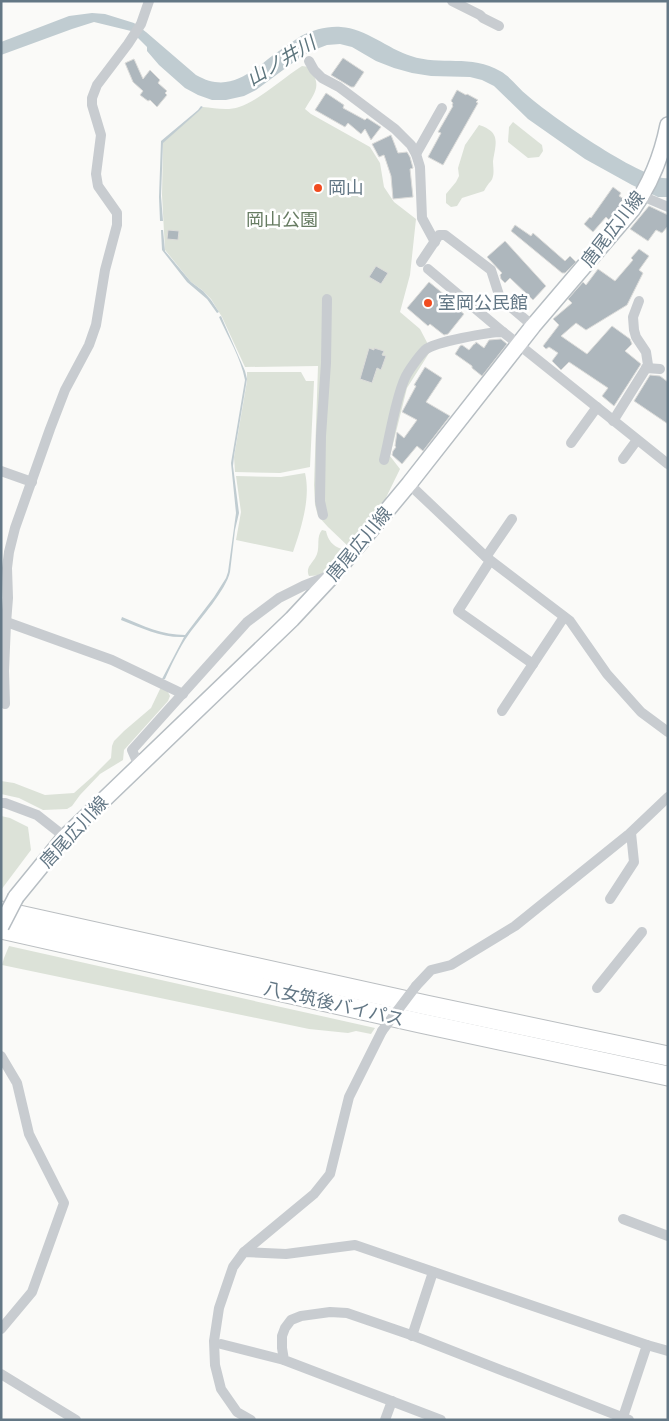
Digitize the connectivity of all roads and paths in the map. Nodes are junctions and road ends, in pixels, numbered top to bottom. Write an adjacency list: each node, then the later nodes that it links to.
1 (149, 1): 26 (street)
2 (452, 1): 3 (street)
3 (499, 26)
4 (309, 61): 7 (street)
5 (442, 108): 7 (street)
6 (668, 125): 8 (main road, 唐尾広川線)
7 (416, 154): 10 (street)
8 (643, 194): 9 (street); 13 (main road, 唐尾広川線)
9 (668, 208)
10 (435, 242): 13 (street); 14 (street)
11 (327, 299): 28 (street)
12 (639, 300): 16 (street)
13 (533, 326): 15 (main road, 唐尾広川線)
14 (503, 332): 15 (street); 23 (street)
15 (518, 344): 18 (street); 27 (main road, 唐尾広川線)
16 (646, 368): 17 (street); 19 (street)
17 (660, 369)
18 (597, 408): 19 (street); 21 (street)
19 (613, 421): 20 (street)
20 (637, 440): 22 (street); 24 (street)
21 (571, 443)
22 (622, 459)
23 (384, 460)
24 (668, 464)
25 (1, 471): 26 (street)
26 (32, 482): 33 (street)
27 (409, 484): 30 (street); 31 (main road, 唐尾広川線)
28 (323, 515)
29 (512, 519): 30 (street)
30 (488, 559): 32 (street); 34 (street)
31 (334, 574): 35 (street); 39 (main road, 唐尾広川線)
32 (564, 617): 34 (street); 38 (street)
33 (4, 621): 35 (street); 36 (street)
34 (533, 664): 37 (street)
35 (183, 694): 39 (street)
36 (5, 704)
37 (502, 711)
38 (668, 732)
39 (140, 766): 43 (main road, 唐尾広川線)
40 (668, 797): 42 (street)
41 (1, 803): 43 (street)
42 (630, 833): 44 (street); 54 (street, bridge)
43 (65, 838): 46 (main road, 唐尾広川線, bridge)
44 (610, 899)
45 (1, 911): 50 (highway, 八女筑後バイパス)
46 (1, 928): 51 (highway, 八女筑後バイパス)
47 (642, 932): 48 (street)
48 (597, 988)
49 (1, 1056): 56 (street)
50 (668, 1056)
51 (668, 1076)
52 (623, 1220): 53 (street)
53 (668, 1236)
54 (244, 1252): 55 (street); 66 (street)
55 (434, 1272): 57 (street); 59 (street)
56 (1, 1329)
57 (412, 1336): 61 (street); 64 (street)
58 (221, 1344): 61 (street)
59 (647, 1345): 60 (street); 64 (street)
60 (668, 1351)
61 (284, 1360): 63 (street)
62 (1, 1374): 65 (street)
63 (392, 1401): 67 (street); 68 (street)
64 (625, 1419)
65 (76, 1420)
66 (251, 1420)
67 (385, 1420)
68 (441, 1420)

